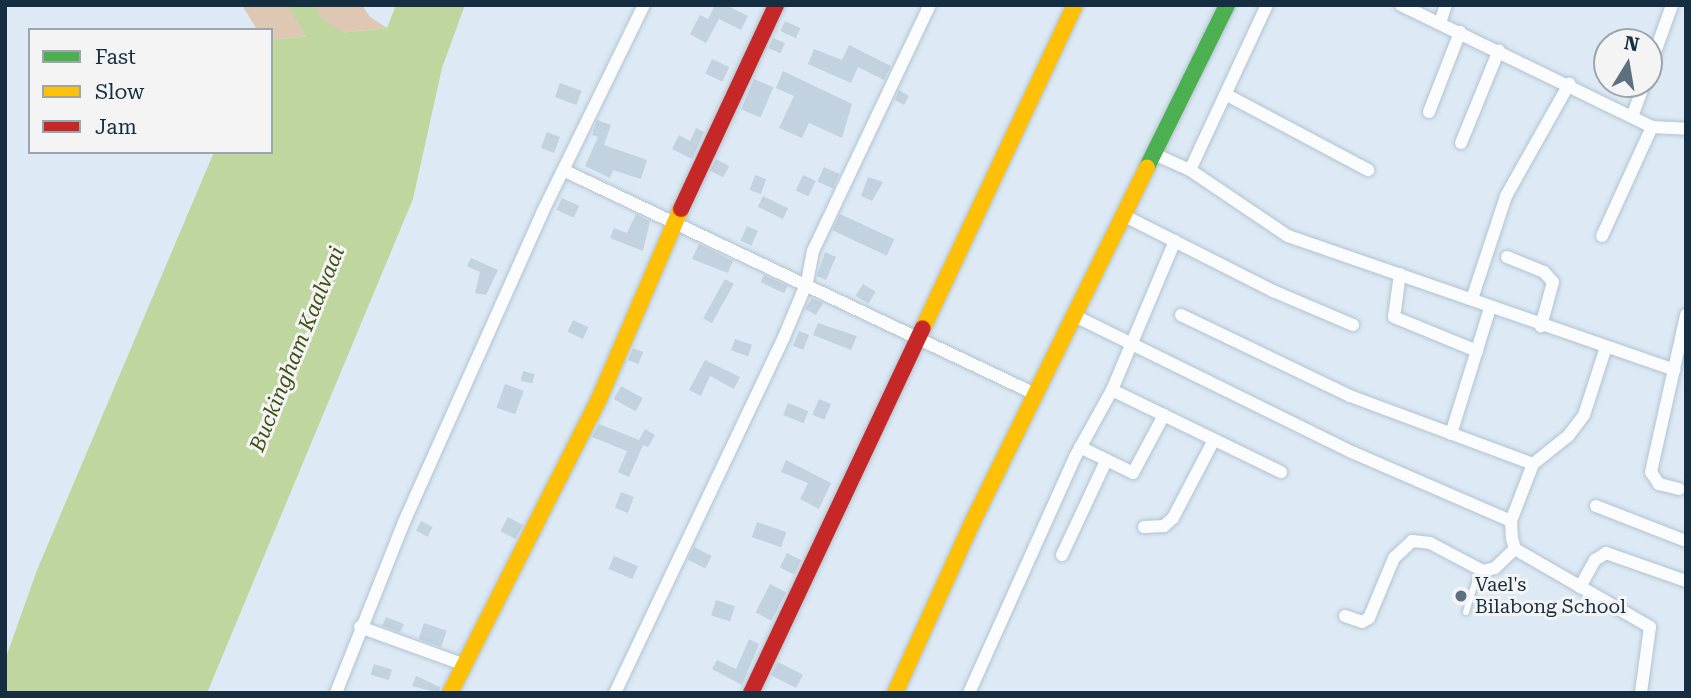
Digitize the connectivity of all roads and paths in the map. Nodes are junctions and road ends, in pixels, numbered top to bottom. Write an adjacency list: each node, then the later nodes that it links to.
1 (644, 5): 25 (street)
2 (776, 5): 27 (street)
3 (930, 5): 32 (street)
4 (1075, 5): 41 (street)
5 (1227, 5): 22 (street)
6 (1267, 5): 15 (street)
7 (1401, 5): 10 (street)
8 (1446, 5): 10 (street)
9 (1672, 5): 11 (street)
10 (1440, 23): 12 (street)
11 (1663, 30)
12 (1460, 32): 13 (street); 17 (street)
13 (1499, 50): 14 (street); 21 (street)
14 (1569, 84): 18 (street); 33 (street)
15 (1227, 95): 23 (street); 24 (street)
16 (1639, 98): 18 (street)
17 (1429, 112)
18 (1632, 117): 19 (street)
19 (1652, 127): 20 (street); 28 (street)
20 (1686, 129)
21 (1461, 143)
22 (1154, 154): 23 (street); 26 (street)
23 (1190, 170): 31 (street)
24 (1368, 170)
25 (565, 171): 27 (street); 66 (street)
26 (1123, 215): 29 (street); 36 (street)
27 (674, 223): 32 (street); 67 (street)
28 (1602, 236)
29 (1175, 241): 38 (street); 40 (street)
30 (1507, 257): 39 (street)
31 (1400, 274): 33 (street); 43 (street)
32 (807, 282): 41 (street); 70 (street)
33 (1472, 299): 34 (street)
34 (1490, 308): 39 (street); 43 (street)
35 (1181, 314): 48 (street)
36 (1073, 315): 40 (street); 46 (street)
37 (1686, 315): 44 (street)
38 (1353, 325)
39 (1541, 326): 42 (street)
40 (1129, 340): 45 (street); 56 (street)
41 (919, 341): 46 (street); 71 (street)
42 (1606, 347): 44 (street); 52 (street)
43 (1477, 351): 48 (street)
44 (1675, 370): 54 (street)
45 (1112, 390): 47 (street); 50 (street)
46 (1035, 394): 72 (street)
47 (1164, 415): 49 (street); 51 (street)
48 (1451, 434): 52 (street)
49 (1214, 440): 53 (street); 57 (street)
50 (1080, 447): 51 (street); 73 (street)
51 (1106, 461): 60 (street)
52 (1533, 464): 56 (street)
53 (1281, 472)
54 (1679, 489)
55 (1596, 506): 58 (street)
56 (1511, 521): 59 (street)
57 (1144, 527)
58 (1686, 541)
59 (1515, 549): 61 (street); 63 (street)
60 (1062, 555)
61 (1479, 570): 64 (lane); 65 (street)
62 (1686, 581): 63 (street)
63 (1580, 587): 74 (street)
64 (1466, 612)
65 (1345, 616)
66 (360, 627): 67 (street); 68 (street)
67 (463, 664): 69 (street)
68 (336, 693)
69 (450, 693)
70 (615, 693)
71 (751, 693)
72 (895, 693)
73 (969, 693)
74 (1641, 693)

